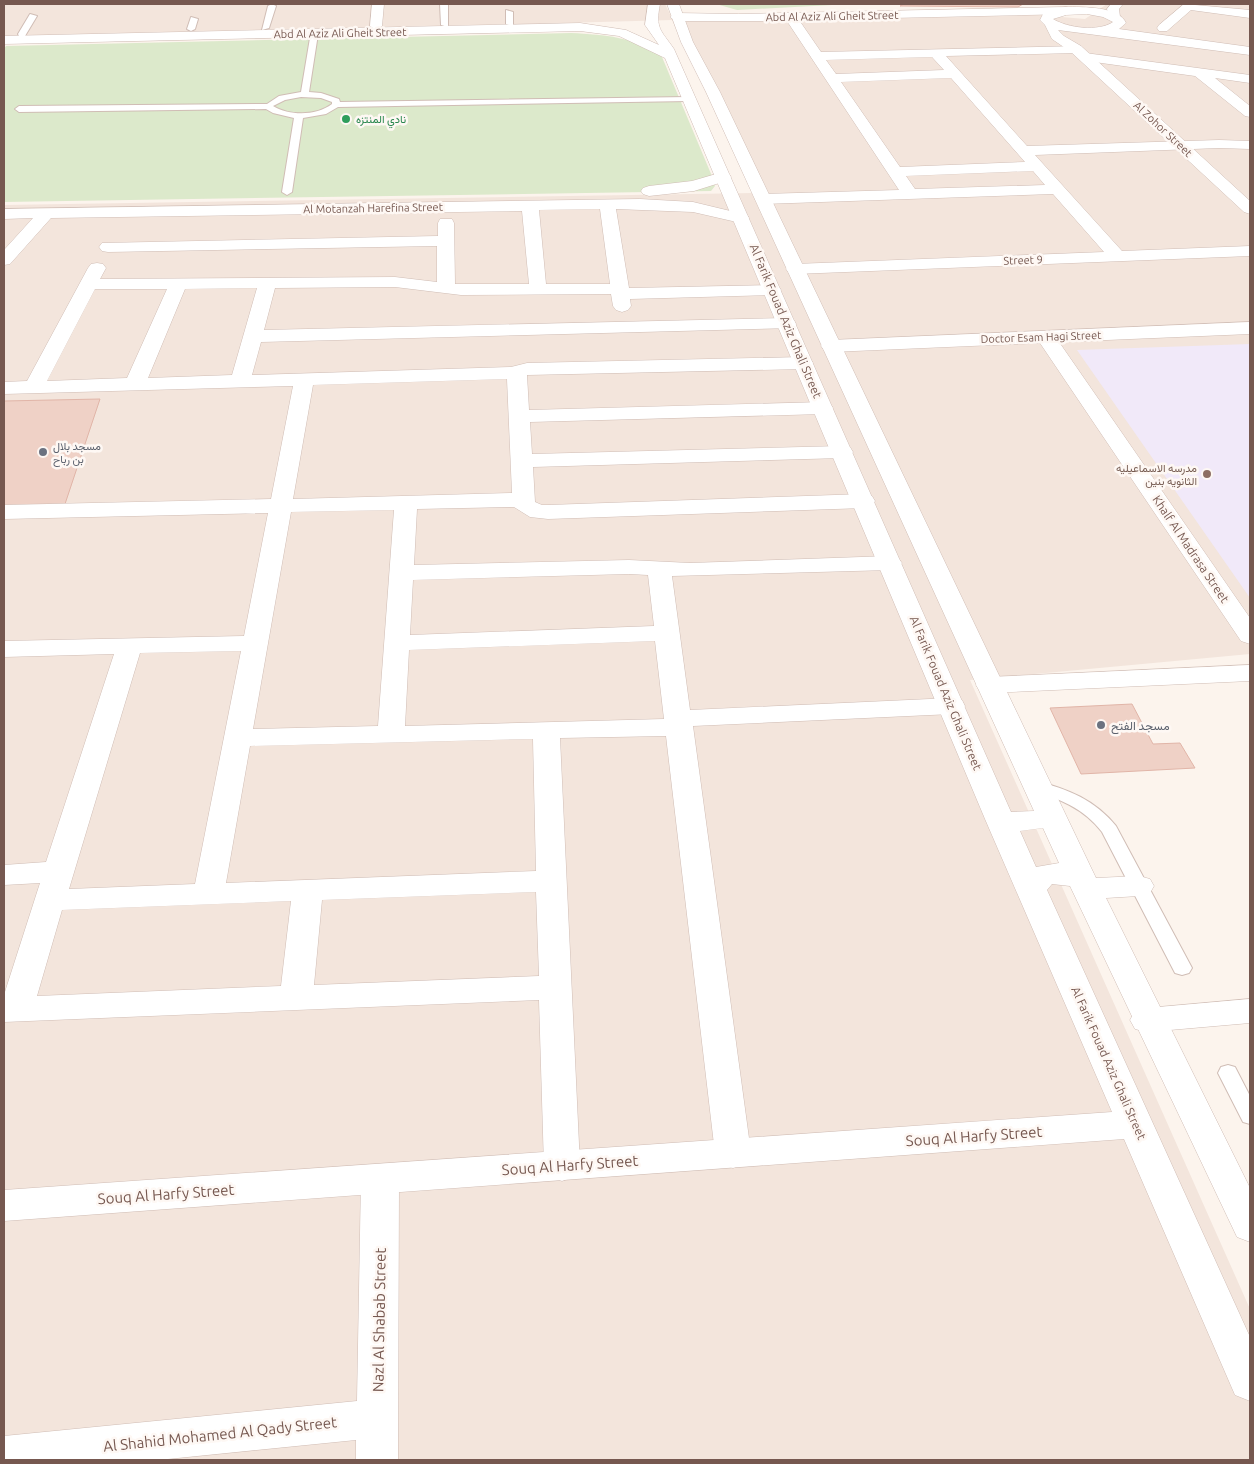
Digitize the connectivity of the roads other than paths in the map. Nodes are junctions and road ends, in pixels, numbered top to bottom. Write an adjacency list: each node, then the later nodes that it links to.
1 (378, 4): 17 (street)
2 (444, 4): 16 (lane)
3 (1087, 4): 7 (street)
4 (1117, 4): 13 (street)
5 (1190, 5): 9 (street); 20 (street)
6 (272, 6): 18 (lane)
7 (1069, 11): 8 (street, Abd Al Aziz Ali Gheit Street); 13 (street, Abd Al Aziz Ali Gheit Street); 14 (street)
8 (1017, 12): 11 (street, Abd Al Aziz Ali Gheit Street); 14 (street, Abd Al Aziz Ali Gheit Street)
9 (1250, 14)
10 (33, 16): 24 (lane)
11 (791, 17): 15 (street, Abd Al Aziz Ali Gheit Street); 31 (street)
12 (612, 18): 16 (street, Abd Al Aziz Ali Gheit Street)
13 (1117, 18): 20 (street, Abd Al Aziz Ali Gheit Street); 21 (street)
14 (1049, 21): 21 (street, Abd Al Aziz Ali Gheit Street); 30 (street, Al Zohor Street)
15 (666, 23): 19 (street, Abd Al Aziz Ali Gheit Street); 37 (street, Al Farik Fouad Aziz Ghali Street)
16 (445, 25): 19 (street, Abd Al Aziz Ali Gheit Street)
17 (376, 26): 18 (street, Abd Al Aziz Ali Gheit Street); 19 (street, Abd Al Aziz Ali Gheit Street)
18 (265, 28): 22 (street, Abd Al Aziz Ali Gheit Street)
19 (417, 28): 25 (street, Abd Al Aziz Ali Gheit Street)
20 (1163, 28): 26 (street, Abd Al Aziz Ali Gheit Street)
21 (1095, 30): 28 (street, Abd Al Aziz Ali Gheit Street); 30 (street)
22 (250, 32): 24 (street, Abd Al Aziz Ali Gheit Street); 25 (street, Abd Al Aziz Ali Gheit Street); 27 (street, Abd Al Aziz Ali Gheit Street)
23 (4, 34): 24 (street, Abd Al Aziz Ali Gheit Street)
24 (22, 34)
25 (314, 34): 36 (lane)
26 (1250, 39)
27 (4, 40)
28 (1250, 51)
29 (936, 53): 30 (street); 31 (street); 33 (street)
30 (1080, 53): 32 (street); 46 (street, Al Zohor Street)
31 (818, 56): 34 (street)
32 (1200, 73): 35 (street); 41 (street)
33 (955, 74): 34 (street); 47 (street)
34 (832, 78): 49 (street)
35 (1250, 79)
36 (305, 95): 38 (lane); 39 (lane)
37 (696, 95): 38 (lane); 43 (street, Al Farik Fouad Aziz Ghali Street); 44 (street, Al Farik Fouad Aziz Ghali Street)
38 (336, 105): 42 (lane)
39 (269, 106): 40 (lane); 42 (lane)
40 (19, 109)
41 (1250, 113)
42 (299, 115): 52 (lane)
43 (731, 132): 44 (street); 54 (street, Al Farik Fouad Aziz Ghali Street)
44 (704, 133): 50 (street, Al Farik Fouad Aziz Ghali Street)
45 (1250, 145): 46 (street)
46 (1181, 146): 47 (street); 60 (street, Al Zohor Street)
47 (1024, 151): 48 (street)
48 (1037, 166): 49 (street); 51 (street)
49 (895, 172): 53 (street)
50 (723, 177): 55 (street, Al Motanzah Harefina Street); 64 (street, Al Farik Fouad Aziz Ghali Street)
51 (1057, 189): 53 (street); 68 (street)
52 (287, 192)
53 (910, 194): 54 (street)
54 (763, 199): 70 (street, Al Farik Fouad Aziz Ghali Street)
55 (466, 201): 56 (street, Al Motanzah Harefina Street); 58 (street, Al Motanzah Harefina Street); 59 (street, Al Motanzah Harefina Street)
56 (4, 203)
57 (606, 204): 58 (street, Al Motanzah Harefina Street); 64 (street, Al Motanzah Harefina Street); 77 (street)
58 (530, 205): 75 (street)
59 (446, 206): 61 (street, Al Motanzah Harefina Street); 65 (street)
60 (1250, 209)
61 (126, 211): 62 (street, Al Motanzah Harefina Street); 66 (street)
62 (47, 213): 63 (street, Al Motanzah Harefina Street); 69 (street)
63 (4, 214)
64 (741, 218): 76 (street, Al Farik Fouad Aziz Ghali Street)
65 (446, 241): 66 (street); 74 (street)
66 (108, 247): 73 (street)
67 (1250, 251): 68 (street, Street 9)
68 (1117, 256): 70 (street, Street 9)
69 (4, 260)
70 (795, 269): 83 (street, Al Farik Fouad Aziz Ghali Street)
71 (268, 282): 72 (street); 74 (street); 81 (street)
72 (178, 283): 73 (street); 88 (street)
73 (88, 284): 89 (street)
74 (446, 289): 75 (street)
75 (538, 290): 77 (street)
76 (772, 290): 77 (street); 78 (street, Al Farik Fouad Aziz Ghali Street)
77 (620, 291): 79 (street)
78 (787, 324): 79 (street); 85 (street, Al Farik Fouad Aziz Ghali Street)
79 (624, 328): 84 (street)
80 (1250, 328): 82 (street, Doctor Esam Hagi Street)
81 (253, 336): 84 (street); 87 (street)
82 (1046, 337): 83 (street, Doctor Esam Hagi Street); 105 (street, Khalf Al Madrasa Street)
83 (831, 346): 93 (street, Al Farik Fouad Aziz Ghali Street)
84 (507, 356): 85 (street); 86 (street); 92 (street)
85 (804, 363): 91 (street, Al Farik Fouad Aziz Ghali Street)
86 (304, 379): 87 (street); 99 (street)
87 (240, 381): 88 (street)
88 (135, 384): 89 (street)
89 (34, 387): 90 (street)
90 (4, 388)
91 (823, 408): 92 (street); 94 (street, Al Farik Fouad Aziz Ghali Street)
92 (519, 416): 95 (street)
93 (874, 438): 94 (street); 111 (street, Al Farik Fouad Aziz Ghali Street)
94 (839, 446): 95 (street); 97 (street, Al Farik Fouad Aziz Ghali Street)
95 (521, 461): 96 (street)
96 (522, 500): 97 (street); 98 (street)
97 (864, 502): 101 (street, Al Farik Fouad Aziz Ghali Street)
98 (406, 503): 99 (street); 103 (street)
99 (280, 507): 100 (street); 106 (street)
100 (4, 512)
101 (890, 563): 102 (street); 112 (street, Al Farik Fouad Aziz Ghali Street)
102 (660, 569): 103 (street); 104 (street)
103 (401, 573): 107 (street)
104 (668, 633): 107 (street); 113 (street)
105 (1250, 636)
106 (255, 643): 108 (street); 116 (street)
107 (397, 643): 115 (street)
108 (128, 646): 109 (street); 123 (street)
109 (4, 649)
110 (1250, 673): 111 (street)
111 (989, 685): 117 (street, Al Farik Fouad Aziz Ghali Street)
112 (952, 706): 113 (street); 119 (street, Al Farik Fouad Aziz Ghali Street)
113 (679, 723): 114 (street); 137 (street)
114 (546, 730): 115 (street); 121 (street)
115 (391, 734): 116 (street)
116 (237, 738): 127 (street)
117 (1036, 786): 118 (street, Al Farik Fouad Aziz Ghali Street); 124 (lane)
118 (1050, 815): 119 (street); 122 (street, Al Farik Fouad Aziz Ghali Street)
119 (1000, 819): 126 (street, Al Farik Fouad Aziz Ghali Street)
120 (4, 875): 123 (street)
121 (550, 881): 125 (street); 129 (street)
122 (1083, 884): 124 (street); 126 (street); 133 (street, Al Farik Fouad Aziz Ghali Street)
123 (54, 886): 127 (street); 131 (street)
124 (1139, 886): 128 (lane)
125 (308, 889): 127 (street); 130 (street)
126 (1032, 889): 136 (street, Al Farik Fouad Aziz Ghali Street)
127 (209, 893)
128 (1182, 968)
129 (556, 987): 130 (street); 138 (street)
130 (296, 998): 131 (street)
131 (10, 1010)
132 (1250, 1011): 133 (street)
133 (1148, 1020): 141 (street, Al Farik Fouad Aziz Ghali Street)
134 (1228, 1073): 135 (lane)
135 (1250, 1116)
136 (1136, 1124): 137 (street, Souq Al Harfy Street); 142 (street, Al Farik Fouad Aziz Ghali Street)
137 (733, 1153): 138 (street, Souq Al Harfy Street)
138 (562, 1166): 139 (street, Souq Al Harfy Street)
139 (380, 1179): 140 (street, Souq Al Harfy Street); 143 (street, Nazl Al Shabab Street)
140 (4, 1206)
141 (1250, 1226)
142 (1250, 1382)
143 (377, 1418): 144 (street, Al Shahid Mohamed Al Qady Street); 146 (street, Nazl Al Shabab Street)
144 (69, 1455): 145 (street, Al Shahid Mohamed Al Qady Street)
145 (4, 1456)
146 (377, 1460)

